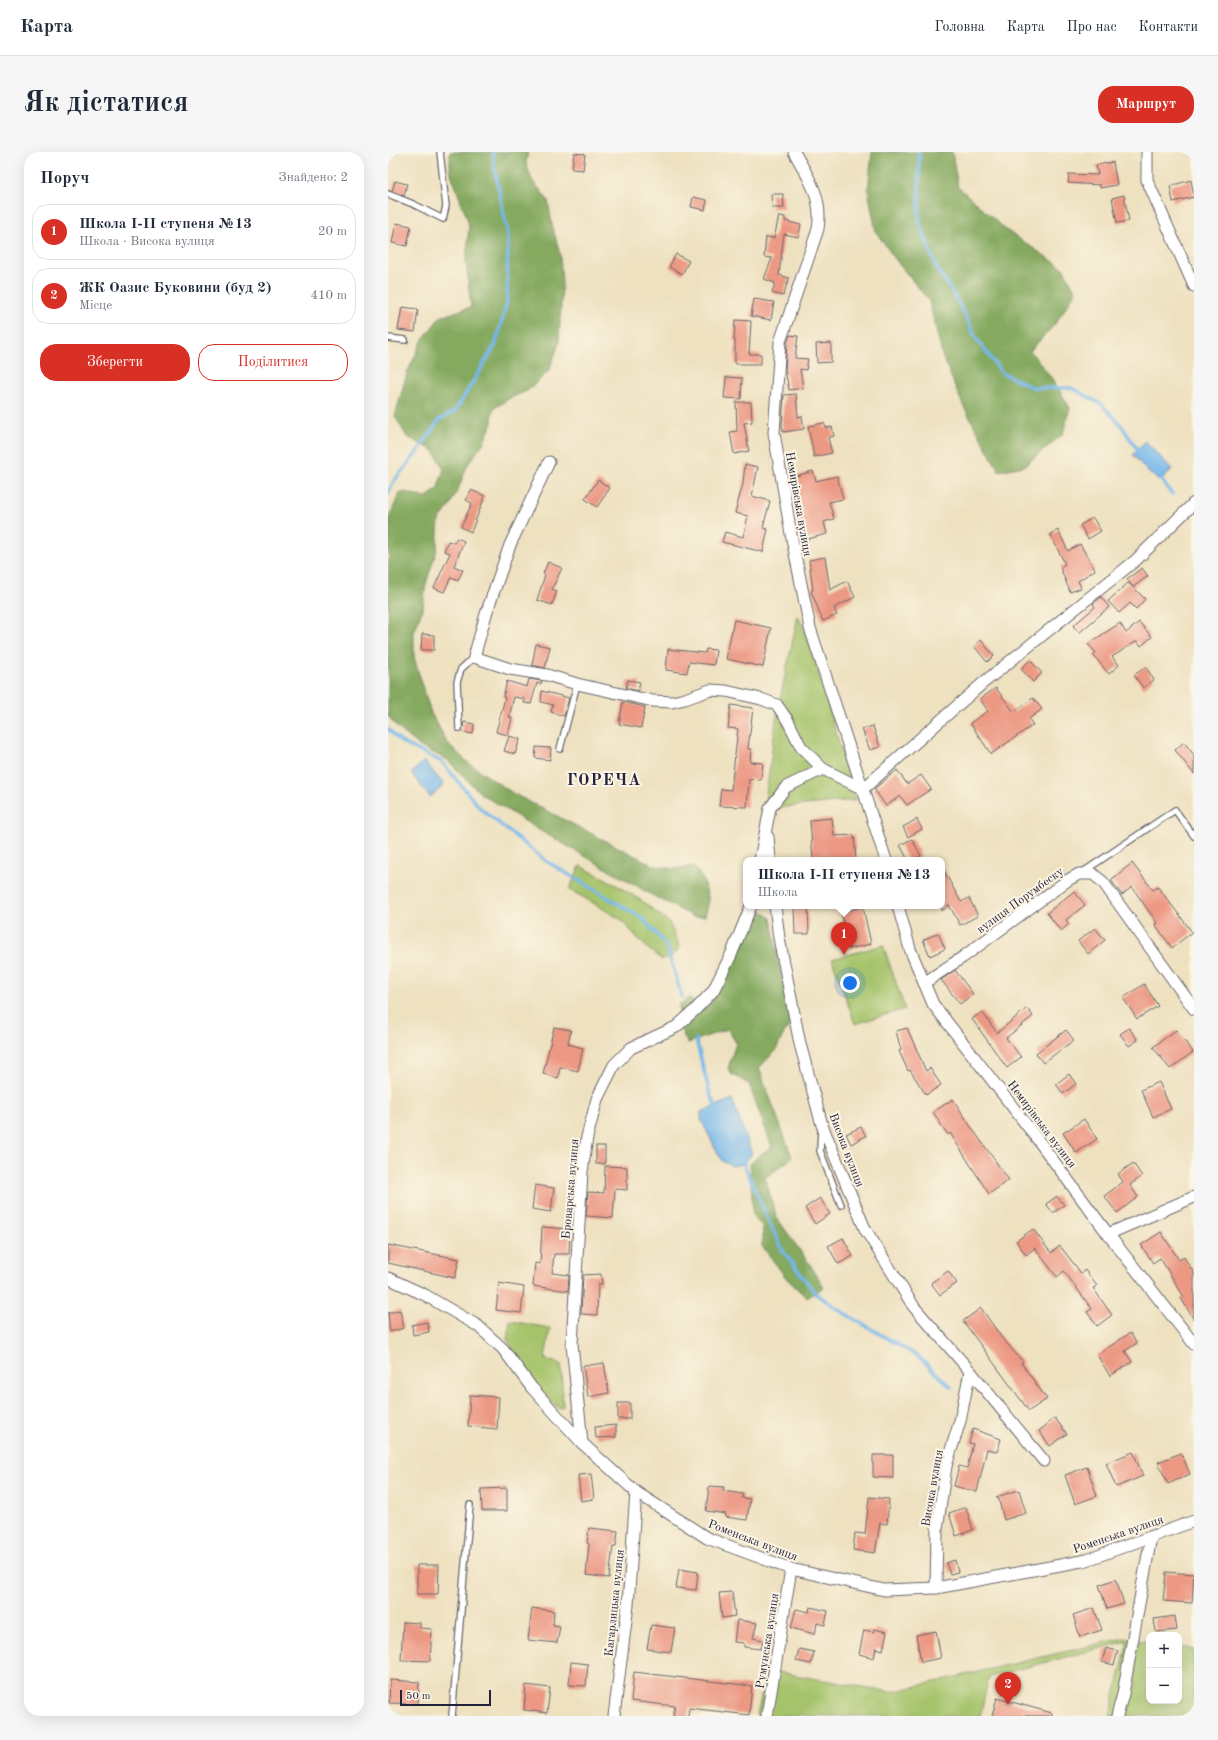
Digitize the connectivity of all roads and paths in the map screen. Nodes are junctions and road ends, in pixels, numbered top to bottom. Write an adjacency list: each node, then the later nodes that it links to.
1 (440, 152): 4 (lane)
2 (794, 152): 15 (street, Немирівська вулиця)
3 (1147, 152): 5 (street)
4 (388, 194)
5 (1194, 286)
6 (388, 338): 7 (lane)
7 (406, 340)
8 (549, 462): 10 (street)
9 (1194, 503): 15 (street)
10 (474, 658): 11 (street); 12 (lane)
11 (577, 684): 13 (lane); 14 (street)
12 (458, 728)
13 (560, 749)
14 (823, 770): 15 (street); 16 (street)
15 (863, 789): 20 (street, Немирівська вулиця)
16 (766, 825): 18 (street); 19 (street)
17 (1194, 836): 21 (lane)
18 (761, 857)
19 (770, 857)
20 (885, 857)
21 (1079, 874): 25 (street, вулиця Порумбеску); 26 (street, вулиця Порумбеску)
22 (750, 909): 34 (street, Броварська вулиця)
23 (775, 909): 27 (street, Висока вулиця)
24 (899, 909): 25 (street, Немирівська вулиця)
25 (924, 983): 30 (street, Немирівська вулиця)
26 (1194, 1009)
27 (822, 1125): 29 (lane); 33 (street, Висока вулиця)
28 (1194, 1198): 30 (street)
29 (840, 1205)
30 (1108, 1234): 32 (street, Немирівська вулиця)
31 (388, 1278): 34 (street, Роменська вулиця)
32 (1194, 1344)
33 (970, 1371): 35 (street, Висока вулиця); 41 (street, Висока вулиця)
34 (582, 1443): 36 (street, Роменська вулиця)
35 (1044, 1461)
36 (636, 1492): 40 (street, Роменська вулиця); 43 (street, Кагарлицька вулиця)
37 (470, 1505): 42 (lane)
38 (1194, 1521): 39 (street, Роменська вулиця)
39 (1151, 1538): 41 (street, Роменська вулиця); 45 (street)
40 (792, 1569): 41 (street, Роменська вулиця); 44 (street, Румунська вулиця)
41 (936, 1588)
42 (452, 1716)
43 (614, 1716)
44 (767, 1716)
45 (1118, 1716)

